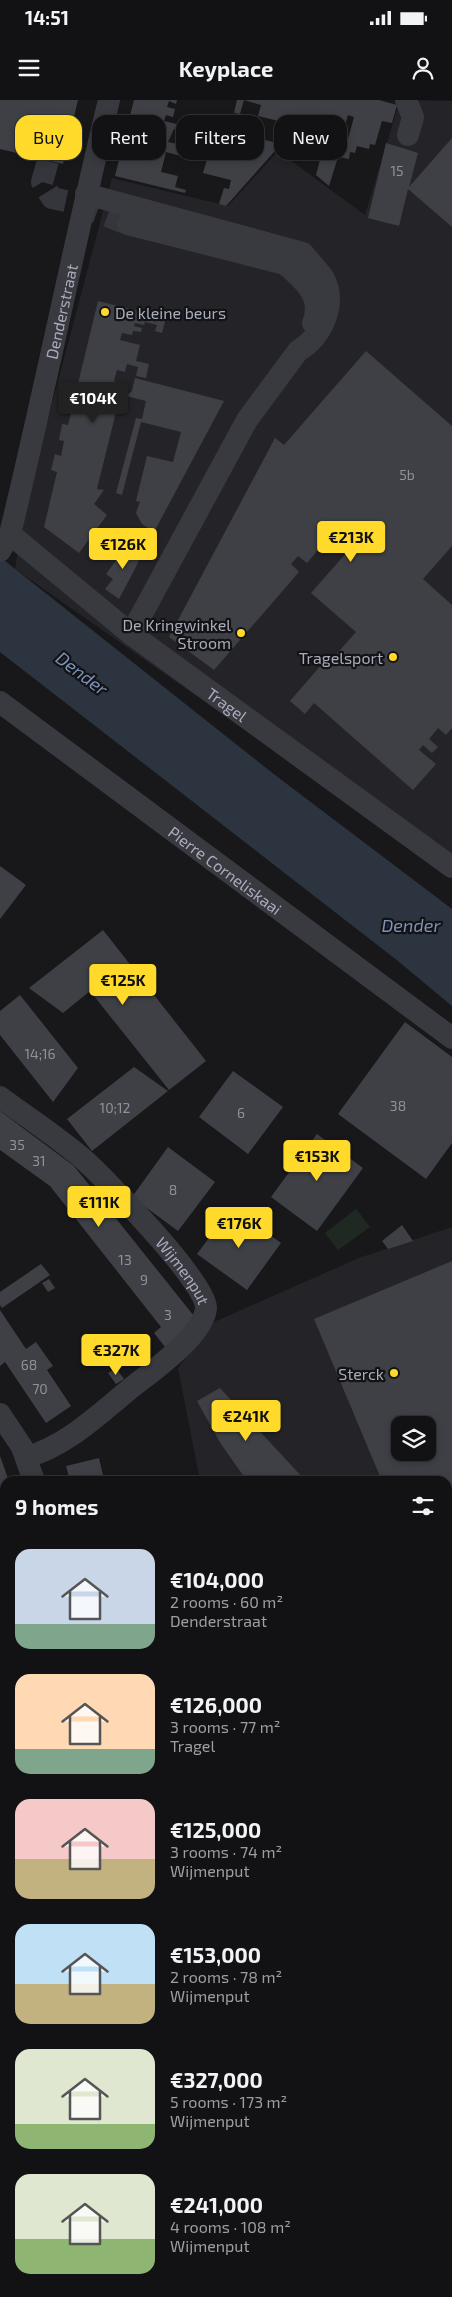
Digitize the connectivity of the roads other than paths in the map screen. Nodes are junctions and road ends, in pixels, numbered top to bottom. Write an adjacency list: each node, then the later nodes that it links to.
1 (109, 100): 4 (street, Denderstraat)
2 (406, 100): 3 (street)
3 (408, 135)
4 (86, 194): 7 (street); 9 (street, Denderstraat)
5 (128, 224): 6 (street)
6 (285, 264): 7 (street); 8 (street)
7 (312, 265): 8 (street)
8 (298, 351): 10 (street)
9 (5, 542): 10 (street, Tragel)
10 (131, 634): 12 (street, Tragel)
11 (0, 702): 13 (street, Pierre Corneliskaai)
12 (452, 867)
13 (452, 1038)
14 (0, 1097): 16 (street, Wijmenput)
15 (0, 1414): 16 (street)
16 (26, 1457): 17 (street)
17 (32, 1476)

